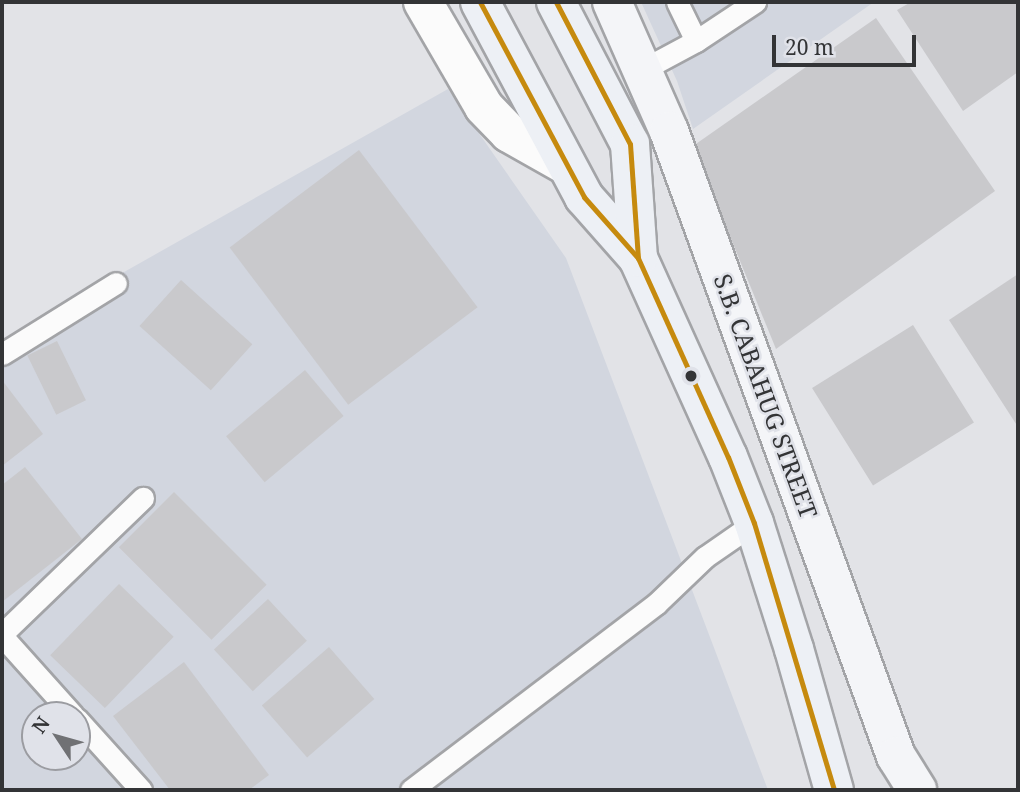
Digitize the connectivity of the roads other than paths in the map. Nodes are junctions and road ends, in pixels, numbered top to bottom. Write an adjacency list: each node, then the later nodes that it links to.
1 (423, 2): 9 (street)
2 (481, 2): 9 (main road)
3 (556, 2): 10 (main road)
4 (612, 2): 8 (street, S.B. CABAHUG STREET)
5 (677, 2): 7 (lane)
6 (755, 2): 7 (lane)
7 (696, 41): 8 (lane)
8 (640, 71): 21 (street, S.B. CABAHUG STREET)
9 (566, 165): 10 (main road)
10 (638, 258): 14 (main road)
11 (116, 283): 12 (lane)
12 (2, 354)
13 (143, 498): 15 (lane)
14 (754, 523): 19 (lane); 20 (main road)
15 (2, 635): 16 (lane)
16 (61, 701)
17 (91, 735): 18 (lane)
18 (141, 790)
19 (411, 790)
20 (834, 790)
21 (917, 790)

